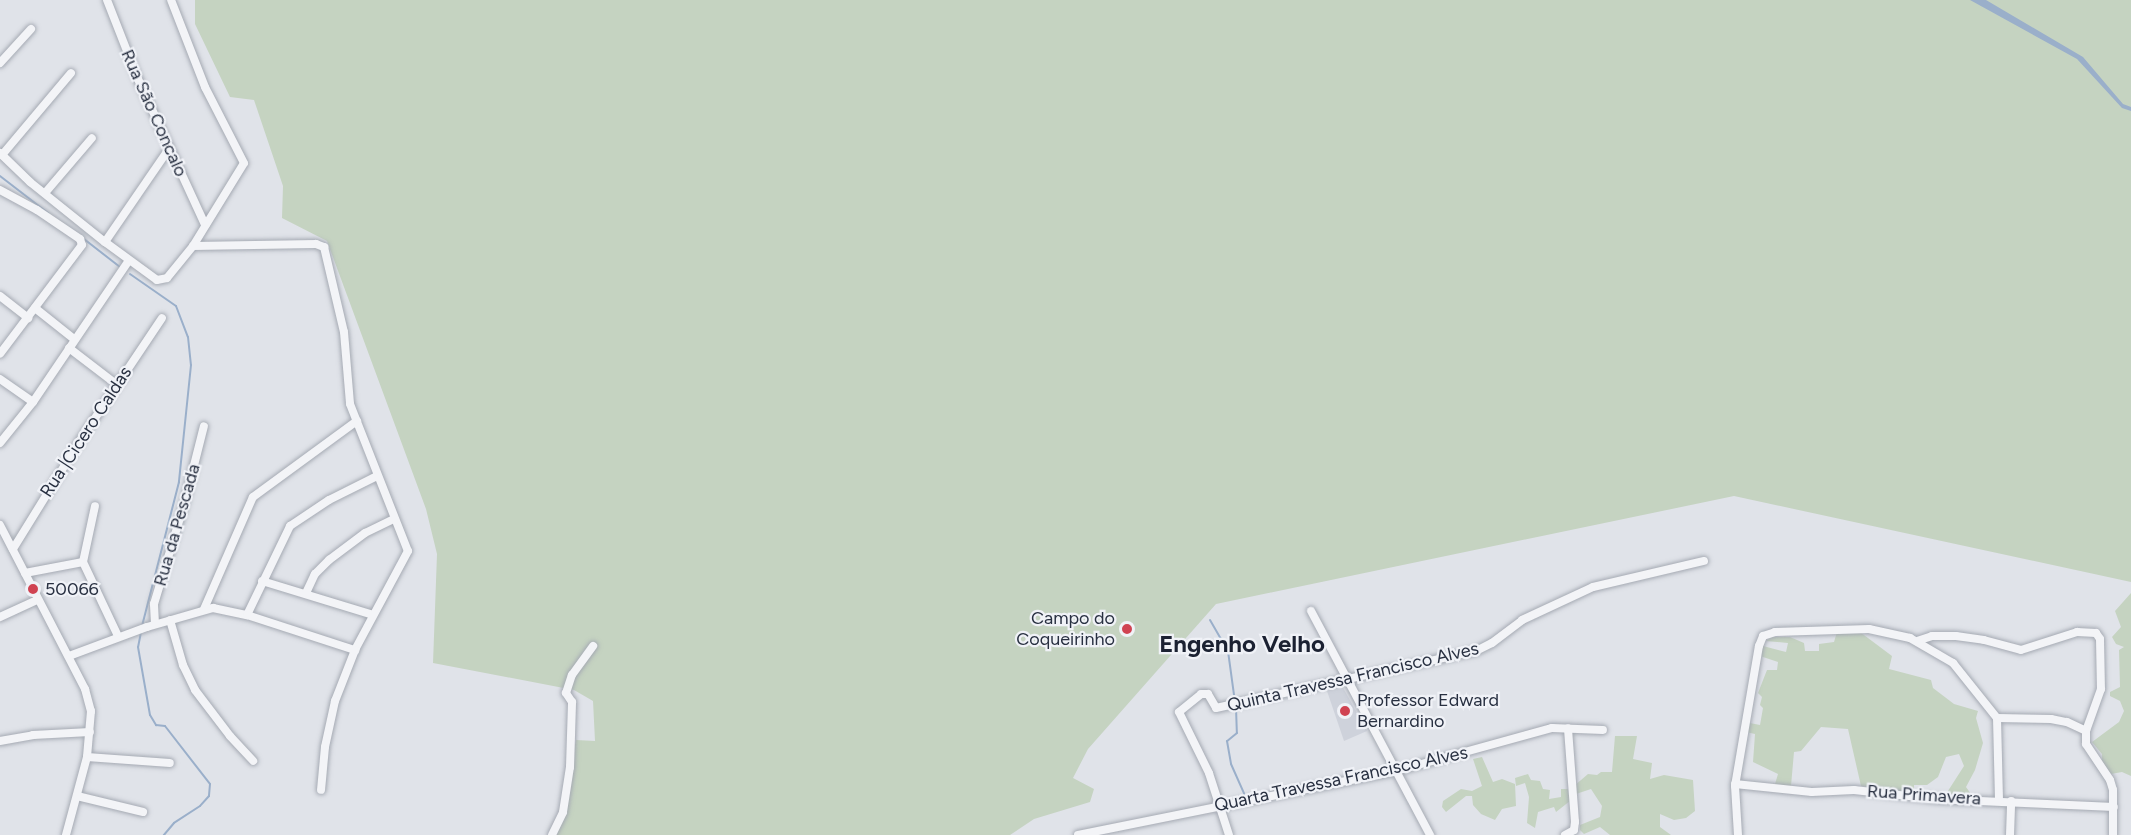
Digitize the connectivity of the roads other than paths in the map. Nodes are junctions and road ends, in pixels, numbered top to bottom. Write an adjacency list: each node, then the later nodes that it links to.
1 (107, 0): 7 (street, Rua São Concalo)
2 (171, 0): 11 (street)
3 (31, 29): 4 (street)
4 (0, 63)
5 (71, 73): 8 (street)
6 (92, 138): 10 (street)
7 (169, 149): 11 (street, Rua São Concalo); 12 (street)
8 (1, 154): 10 (street)
9 (0, 190): 16 (street)
10 (45, 193): 12 (street)
11 (205, 225): 13 (street)
12 (105, 242): 14 (street)
13 (193, 246): 14 (street); 25 (street)
14 (129, 260): 19 (street)
15 (0, 296): 17 (street)
16 (35, 308): 17 (street); 19 (street)
17 (28, 318): 21 (street)
18 (162, 318): 23 (street, Rua |Cicero Caldas)
19 (74, 339): 20 (street)
20 (69, 348): 23 (street); 24 (street)
21 (0, 354)
22 (0, 379): 24 (street)
23 (116, 384): 32 (street, Rua |Cicero Caldas)
24 (33, 402): 27 (street)
25 (357, 421): 28 (street); 39 (street)
26 (204, 426): 45 (street, Rua da Pescada)
27 (0, 443)
28 (377, 476): 30 (street); 36 (street)
29 (95, 506): 34 (street)
30 (394, 519): 37 (street); 42 (street)
31 (0, 525): 32 (street)
32 (13, 549): 35 (street)
33 (1704, 561): 51 (street, Quinta Travessa Francisco Alves)
34 (83, 562): 35 (street); 46 (street)
35 (25, 573): 38 (street)
36 (262, 581): 37 (street); 41 (street)
37 (306, 593): 42 (street)
38 (37, 600): 43 (street); 50 (street)
39 (204, 609): 41 (street); 44 (street)
40 (1311, 611): 51 (street)
41 (247, 615): 49 (street)
42 (373, 615): 49 (street)
43 (0, 617)
44 (170, 620): 45 (street); 59 (street)
45 (151, 625): 46 (street)
46 (118, 636): 50 (street)
47 (1917, 641): 52 (street); 55 (street); 62 (street)
48 (593, 646): 71 (street)
49 (355, 650): 63 (street)
50 (69, 656): 56 (street)
51 (1346, 681): 61 (street); 67 (street, Quinta Travessa Francisco Alves)
52 (1997, 718): 55 (street); 65 (street)
53 (1568, 728): 54 (street, Quarta Travessa Francisco Alves); 61 (street, Quarta Travessa Francisco Alves); 75 (street)
54 (1603, 730)
55 (2086, 731): 68 (street)
56 (90, 732): 57 (street); 58 (street)
57 (0, 741)
58 (87, 757): 60 (street); 64 (street)
59 (253, 761)
60 (170, 763)
61 (1396, 771): 67 (street, Quarta Travessa Francisco Alves); 74 (street)
62 (1735, 784): 65 (street, Rua Primavera); 76 (street)
63 (321, 790)
64 (77, 796): 69 (street); 70 (street)
65 (1999, 800): 66 (street, Rua Primavera)
66 (2011, 801): 68 (street, Rua Primavera); 77 (street)
67 (1220, 805): 72 (street, Quarta Travessa Francisco Alves); 73 (street)
68 (2114, 807): 78 (street)
69 (143, 812)
70 (66, 835)
71 (552, 835)
72 (1078, 835)
73 (1229, 835)
74 (1430, 835)
75 (1565, 835)
76 (1738, 835)
77 (2010, 835)
78 (2113, 835)

